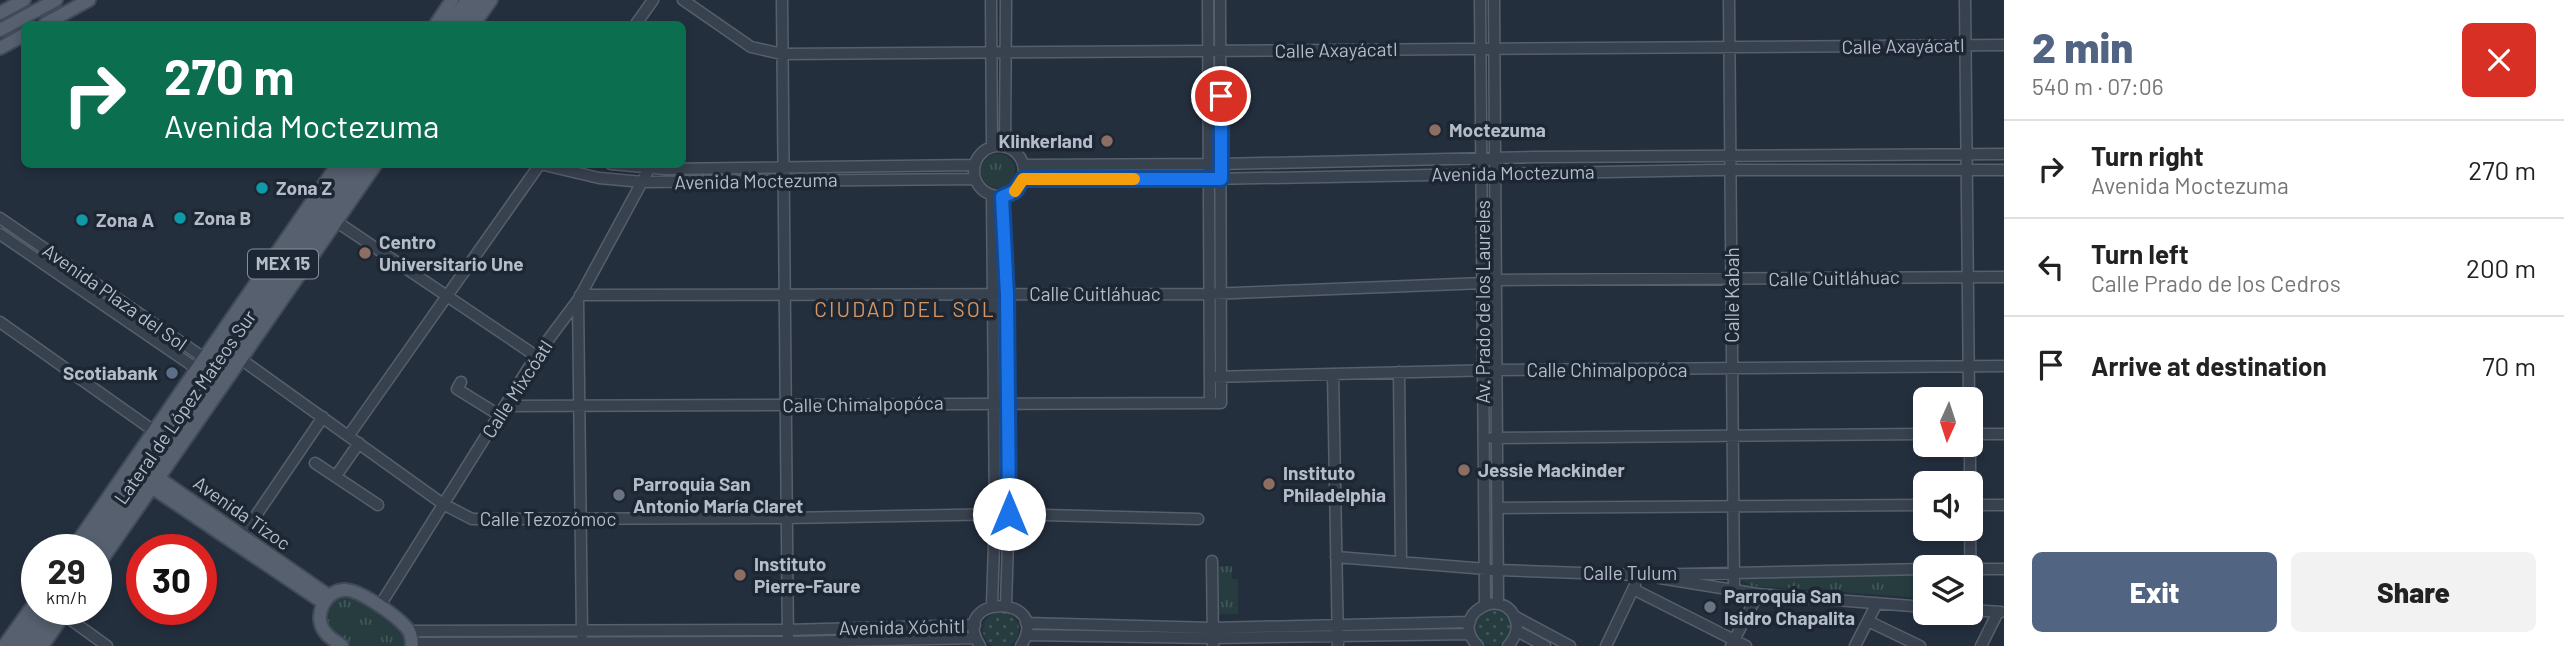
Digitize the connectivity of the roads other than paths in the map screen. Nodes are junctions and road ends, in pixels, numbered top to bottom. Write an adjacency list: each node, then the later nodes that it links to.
1 (24, 0): 19 (main road)
2 (89, 0): 20 (main road)
3 (452, 0): 21 (main road)
4 (467, 0): 22 (main road)
5 (479, 0): 23 (main road)
6 (491, 0): 24 (main road)
7 (653, 0): 25 (street)
8 (683, 0): 38 (street, Calle Axayácatl)
9 (782, 0): 38 (street)
10 (992, 0): 36 (street)
11 (1006, 0): 37 (street)
12 (1208, 0): 34 (street)
13 (1220, 0): 35 (street)
14 (1480, 0): 31 (street, Av. Prado de los Laureles)
15 (1494, 0): 32 (street, Av. Prado de los Laureles)
16 (1730, 0): 33 (street, Calle Kabah)
17 (1965, 0): 28 (street)
18 (46, 2): 26 (main road)
19 (0, 13)
20 (50, 21)
21 (438, 21)
22 (452, 21)
23 (464, 21)
24 (476, 21)
25 (638, 21)
26 (0, 30)
27 (21, 37): 30 (main road)
28 (1965, 45): 29 (street, Calle Axayácatl); 33 (street, Calle Axayácatl); 41 (street)
29 (2004, 45)
30 (0, 48)
31 (1481, 48): 32 (street, Calle Axayácatl); 35 (street, Calle Axayácatl); 44 (street, Av. Prado de los Laureles)
32 (1494, 48): 33 (street, Calle Axayácatl); 45 (street, Av. Prado de los Laureles)
33 (1730, 48): 43 (street, Calle Kabah)
34 (1208, 51): 35 (street, Calle Axayácatl); 37 (street, Calle Axayácatl); 46 (street)
35 (1221, 51): 47 (street)
36 (992, 53): 37 (street, Calle Axayácatl); 38 (street, Calle Axayácatl); 39 (street)
37 (1007, 53): 40 (street)
38 (782, 54): 57 (street)
39 (992, 147): 40 (street); 48 (street)
40 (1005, 147): 49 (street)
41 (1966, 154): 42 (street, Avenida Moctezuma); 43 (street, Avenida Moctezuma); 60 (street)
42 (2004, 154)
43 (1731, 155): 45 (street, Avenida Moctezuma); 59 (street, Calle Kabah)
44 (1482, 158): 45 (street, Avenida Moctezuma); 47 (street, Avenida Moctezuma); 63 (street, Av. Prado de los Laureles)
45 (1495, 158): 62 (street, Av. Prado de los Laureles)
46 (1209, 164): 47 (street, Avenida Moctezuma); 49 (street, Avenida Moctezuma); 66 (street)
47 (1221, 164): 67 (street)
48 (974, 165): 57 (street, Avenida Moctezuma); 64 (street)
49 (1023, 165): 65 (street)
50 (336, 168): 90 (main road, Lateral de López Mateos Sur)
51 (349, 168): 90 (main road, MEX 15)
52 (362, 168): 90 (main road, MEX 15)
53 (373, 168): 72 (main road, Lateral de López Mateos Sur)
54 (537, 168): 83 (street)
55 (557, 168): 69 (street, Avenida Moctezuma)
56 (641, 168): 58 (street, Avenida Moctezuma)
57 (783, 168): 58 (street, Avenida Moctezuma); 68 (street)
58 (649, 169): 69 (street, Calle Mixcóatl)
59 (1731, 170): 60 (street, Avenida Moctezuma); 62 (street, Avenida Moctezuma); 76 (street, Calle Kabah)
60 (1966, 170): 61 (street, Avenida Moctezuma); 74 (street)
61 (2004, 170)
62 (1495, 173): 63 (street, Avenida Moctezuma); 77 (street, Av. Prado de los Laureles)
63 (1483, 174): 67 (street, Avenida Moctezuma); 78 (street, Av. Prado de los Laureles)
64 (974, 179): 68 (street, Avenida Moctezuma); 70 (street)
65 (1023, 179): 66 (street, Avenida Moctezuma); 70 (street)
66 (1209, 179): 67 (street, Avenida Moctezuma); 79 (street)
67 (1221, 179): 79 (street)
68 (783, 181): 69 (street, Avenida Moctezuma); 80 (street)
69 (643, 183): 84 (street, Calle Mixcóatl)
70 (997, 196): 81 (street); 82 (street)
71 (0, 218): 90 (street, Avenida Plaza del Sol)
72 (337, 222): 83 (street); 87 (main road, Lateral de López Mateos Sur)
73 (0, 234): 90 (street, Avenida Plaza del Sol)
74 (1968, 277): 75 (street, Calle Cuitláhuac); 76 (street, Calle Cuitláhuac); 88 (street)
75 (2004, 277)
76 (1732, 279): 77 (street, Calle Cuitláhuac); 91 (street, Calle Kabah)
77 (1497, 280): 93 (street, Av. Prado de los Laureles)
78 (1483, 283): 79 (street, Calle Cuitláhuac); 92 (street, Av. Prado de los Laureles)
79 (1214, 293): 82 (street, Calle Cuitláhuac); 96 (street)
80 (785, 295): 81 (street, Calle Cuitláhuac); 84 (street, Calle Cuitláhuac); 101 (street)
81 (995, 295): 82 (street, Calle Cuitláhuac); 99 (street)
82 (1007, 295): 100 (street)
83 (447, 296): 86 (street); 109 (street)
84 (579, 298): 86 (street, Calle Mixcóatl); 102 (street)
85 (0, 323): 105 (street)
86 (536, 356): 103 (street, Calle Mixcóatl)
87 (242, 360): 90 (main road, Lateral de López Mateos Sur); 104 (street, Calle Tezozómoc)
88 (1969, 366): 89 (street, Calle Chimalpopóca); 91 (street, Calle Chimalpopóca); 98 (street)
89 (2004, 366)
90 (213, 368): 105 (main road, Lateral de López Mateos Sur); 115 (main road, MEX 15)
91 (1732, 369): 93 (street, Calle Chimalpopóca); 110 (street, Calle Kabah)
92 (1484, 370): 93 (street, Calle Chimalpopóca); 94 (street, Calle Chimalpopóca); 111 (street, Av. Prado de los Laureles)
93 (1497, 370): 112 (street, Av. Prado de los Laureles)
94 (1399, 372): 95 (street, Calle Chimalpopóca); 137 (street)
95 (1333, 374): 96 (street, Calle Chimalpopóca); 135 (street)
96 (1215, 377): 100 (street, Calle Chimalpopóca)
97 (461, 382): 103 (street)
98 (1969, 387)
99 (995, 403): 100 (street, Calle Chimalpopóca); 101 (street, Calle Chimalpopóca); 124 (street)
100 (1008, 403): 125 (street)
101 (785, 405): 102 (street, Calle Chimalpopóca); 126 (street)
102 (580, 407): 103 (street, Calle Chimalpopóca); 127 (street)
103 (502, 411): 117 (street, Calle Mixcóatl)
104 (323, 417): 109 (street, Calle Tezozómoc); 134 (street)
105 (154, 431): 115 (main road, Lateral de López Mateos Sur)
106 (1913, 434): 110 (street)
107 (1983, 434): 108 (street)
108 (2004, 434)
109 (349, 435): 113 (street, Calle Tezozómoc)
110 (1733, 436): 112 (street); 122 (street, Calle Kabah)
111 (1484, 438): 112 (street); 138 (street, Av. Prado de los Laureles)
112 (1498, 438): 123 (street, Av. Prado de los Laureles)
113 (359, 443): 116 (street); 117 (street, Calle Tezozómoc)
114 (316, 463): 116 (street)
115 (143, 474): 129 (main road, Avenida Tizoc); 130 (main road, Lateral de López Mateos Sur); 131 (main road, MEX 15); 132 (main road, MEX 15); 133 (main road, Lateral de López Mateos Sur)
116 (336, 476): 118 (street)
117 (443, 504): 127 (street, Calle Tezozómoc); 155 (street, Calle Mixcóatl)
118 (379, 505)
119 (1913, 505): 122 (street)
120 (1983, 505): 121 (street)
121 (2004, 505)
122 (1733, 507): 123 (street); 143 (street, Calle Kabah)
123 (1498, 508): 142 (street, Av. Prado de los Laureles)
124 (995, 514): 125 (street, Calle Tezozómoc); 126 (street, Calle Tezozómoc); 153 (street)
125 (1009, 514): 128 (street, Calle Tezozómoc); 151 (street)
126 (786, 518): 127 (street, Calle Tezozómoc); 170 (street)
127 (581, 519): 171 (street)
128 (1198, 519)
129 (226, 531): 134 (main road, Avenida Tizoc); 148 (main road, Avenida Tizoc)
130 (87, 534)
131 (97, 534)
132 (106, 534)
133 (112, 536)
134 (242, 536): 148 (main road, Avenida Tizoc)
135 (1336, 557): 137 (street, Calle Tulum); 168 (street)
136 (1212, 561): 175 (street)
137 (1401, 562): 138 (street, Calle Tulum)
138 (1486, 569): 142 (street, Calle Tulum); 152 (street, Av. Prado de los Laureles)
139 (1913, 569): 143 (street, Calle Tulum)
140 (1983, 569): 141 (street)
141 (2004, 569)
142 (1499, 570): 144 (street, Calle Tulum); 150 (street, Av. Prado de los Laureles)
143 (1734, 572): 144 (street, Calle Tulum); 146 (street, Calle Kabah)
144 (1639, 575): 145 (street); 146 (street)
145 (1633, 589): 180 (street); 194 (street)
146 (1734, 590): 147 (street)
147 (1758, 594): 149 (street); 180 (street)
148 (326, 600): 155 (main road); 188 (main road)
149 (1877, 603): 154 (street); 159 (street)
150 (1498, 604): 152 (street); 158 (street)
151 (1006, 605): 153 (street); 162 (street)
152 (1485, 605): 161 (street)
153 (992, 606): 167 (street)
154 (1913, 606)
155 (379, 607): 176 (main road)
156 (1983, 611): 157 (street)
157 (2001, 612): 198 (street)
158 (1514, 616): 172 (street); 193 (street)
159 (1868, 621): 196 (street); 197 (street)
160 (21, 622): 183 (main road)
161 (1470, 622): 169 (street); 173 (street)
162 (1026, 623): 174 (street); 175 (street)
163 (32, 625): 184 (main road)
164 (48, 625): 185 (main road)
165 (54, 625): 186 (main road)
166 (80, 625): 187 (street)
167 (975, 625): 170 (street, Avenida Xóchitl); 179 (street)
168 (1338, 625): 169 (street); 175 (street); 177 (street)
169 (1412, 625): 178 (street)
170 (788, 629): 171 (street, Avenida Xóchitl); 182 (street)
171 (582, 631): 176 (street, Avenida Xóchitl); 181 (street)
172 (1517, 631): 191 (street); 192 (street)
173 (1470, 634): 178 (street); 190 (street)
174 (1026, 635): 175 (street); 189 (street)
175 (1213, 637): 177 (street)
176 (411, 640): 181 (street, Avenida Xóchitl)
177 (1338, 641): 178 (street)
178 (1412, 641)
179 (978, 642): 182 (street, Avenida Xóchitl)
180 (1733, 643): 195 (street)
181 (582, 644): 182 (street, Avenida Xóchitl)
182 (788, 644)
183 (4, 646)
184 (17, 646)
185 (28, 646)
186 (42, 646)
187 (107, 646)
188 (342, 646)
189 (1021, 646)
190 (1478, 646)
191 (1508, 646)
192 (1545, 646)
193 (1570, 646)
194 (1606, 646)
195 (1746, 646)
196 (1856, 646)
197 (1920, 646)
198 (1981, 646)

